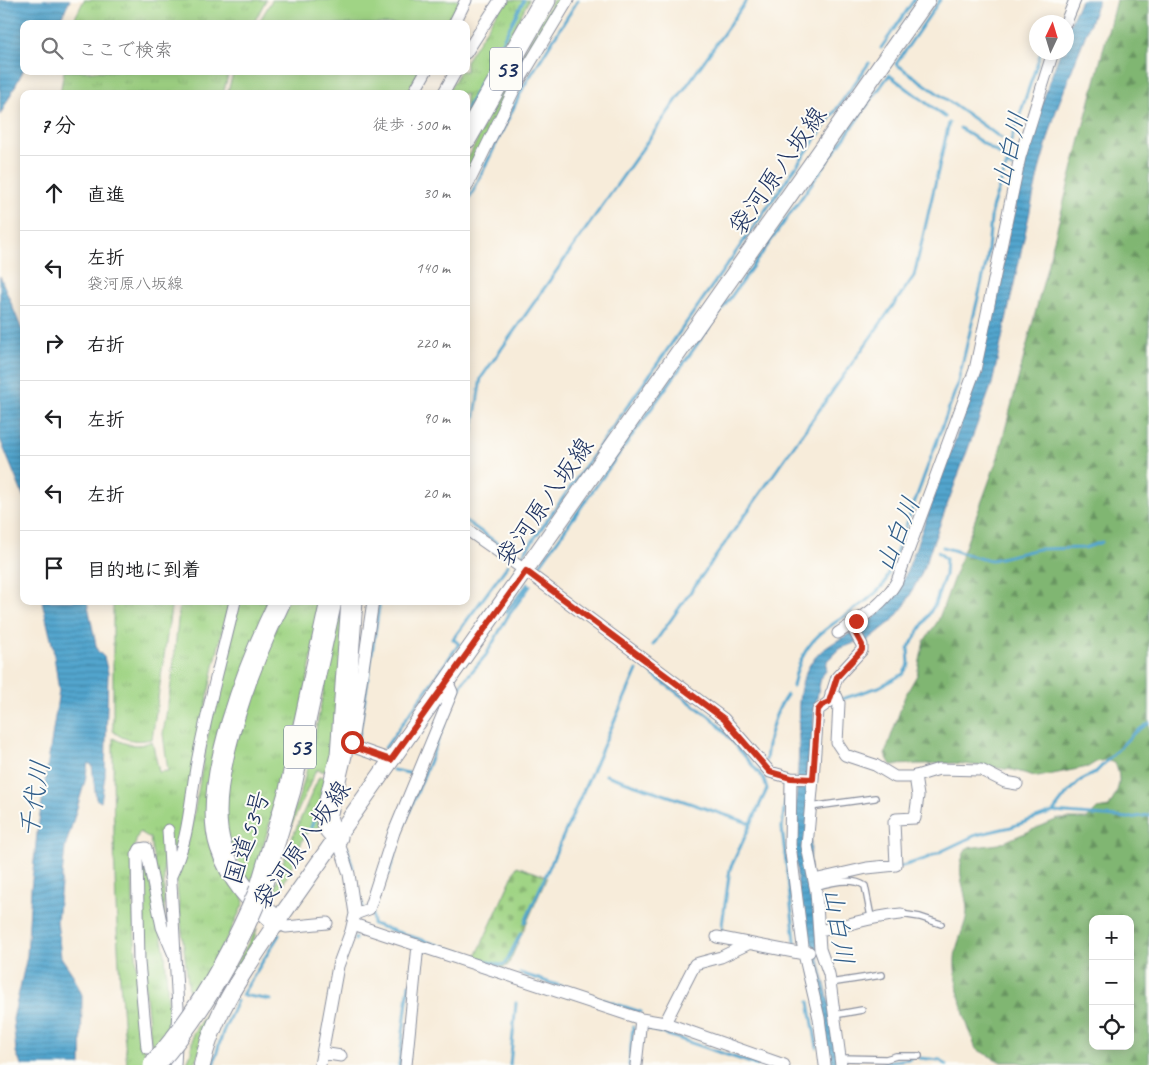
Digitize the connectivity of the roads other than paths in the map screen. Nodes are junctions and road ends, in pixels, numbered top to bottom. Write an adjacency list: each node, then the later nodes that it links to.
1 (466, 0): 8 (street)
2 (500, 0): 9 (street)
3 (545, 0): 15 (highway, 53)
4 (568, 0): 16 (street)
5 (927, 0): 18 (main road, 袋河原八坂線)
6 (1075, 0): 7 (street)
7 (1069, 15)
8 (456, 20)
9 (470, 47)
10 (1051, 60): 24 (street)
11 (424, 75): 13 (street)
12 (454, 75): 14 (street)
13 (415, 90)
14 (445, 90)
15 (470, 131)
16 (470, 180)
17 (470, 532): 18 (street)
18 (526, 571): 26 (main road, 袋河原八坂線); 30 (street)
19 (234, 605): 37 (street)
20 (278, 605): 42 (highway)
21 (330, 605): 61 (highway, 国道53号 / 53, bridge)
22 (352, 605): 36 (highway)
23 (372, 605): 28 (street)
24 (851, 625): 25 (street); 27 (street)
25 (838, 633)
26 (447, 681): 28 (main road, 袋河原八坂線); 41 (street)
27 (832, 693): 29 (street); 31 (street)
28 (391, 760): 36 (main road, 袋河原八坂線)
29 (915, 776): 32 (street); 38 (street)
30 (791, 778): 31 (street); 50 (street)
31 (813, 779): 34 (street)
32 (1017, 784)
33 (875, 798): 34 (lane)
34 (810, 807): 38 (street)
35 (168, 830): 37 (street)
36 (337, 837): 41 (street); 42 (main road, 袋河原八坂線)
37 (170, 878): 51 (street)
38 (814, 884): 40 (lane); 45 (street)
39 (901, 914): 40 (street); 44 (lane)
40 (871, 917): 45 (street)
41 (354, 919): 48 (street); 58 (street)
42 (277, 922): 43 (street); 64 (main road, 袋河原八坂線)
43 (326, 923)
44 (941, 924)
45 (819, 931): 49 (street)
46 (717, 937): 47 (street)
47 (748, 944): 50 (street); 57 (street)
48 (418, 945): 56 (street); 66 (street)
49 (820, 949): 50 (street); 53 (street)
50 (804, 954): 69 (street)
51 (174, 955): 61 (street); 63 (street)
52 (882, 975): 53 (lane)
53 (830, 983): 55 (street)
54 (862, 1010): 55 (lane)
55 (834, 1015): 62 (street)
56 (641, 1018): 57 (street); 67 (street)
57 (665, 1023): 68 (street)
58 (322, 1053): 59 (street); 65 (street)
59 (341, 1056)
60 (919, 1056): 62 (lane)
61 (150, 1057)
62 (840, 1062)
63 (175, 1065)
64 (202, 1065)
65 (320, 1065)
66 (406, 1065)
67 (636, 1065)
68 (784, 1065)
69 (826, 1065)

